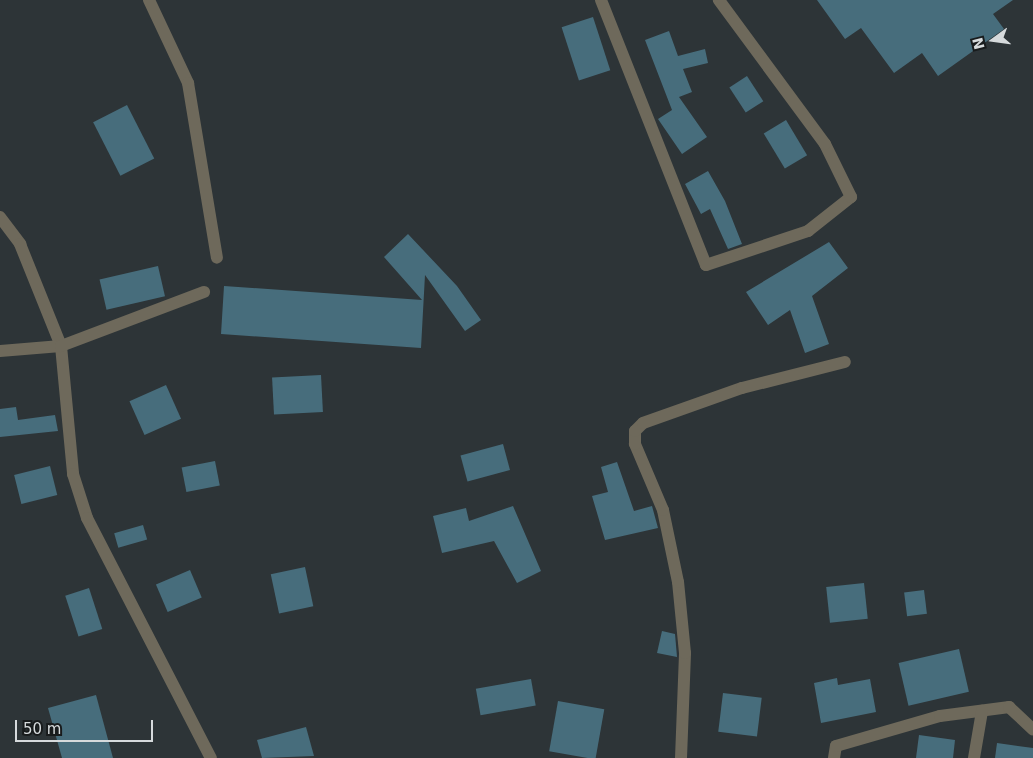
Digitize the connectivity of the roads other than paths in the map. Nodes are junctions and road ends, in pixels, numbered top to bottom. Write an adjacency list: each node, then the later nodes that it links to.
1 (149, 0): 5 (street)
2 (601, 0): 3 (street)
3 (719, 0)
4 (0, 217): 7 (street)
5 (218, 258)
6 (204, 292): 7 (street)
7 (61, 346): 8 (street); 12 (street)
8 (0, 351)
9 (845, 362): 13 (street)
10 (982, 711): 11 (street); 14 (street); 15 (street)
11 (1033, 729)
12 (211, 758)
13 (681, 758)
14 (834, 758)
15 (974, 758)

